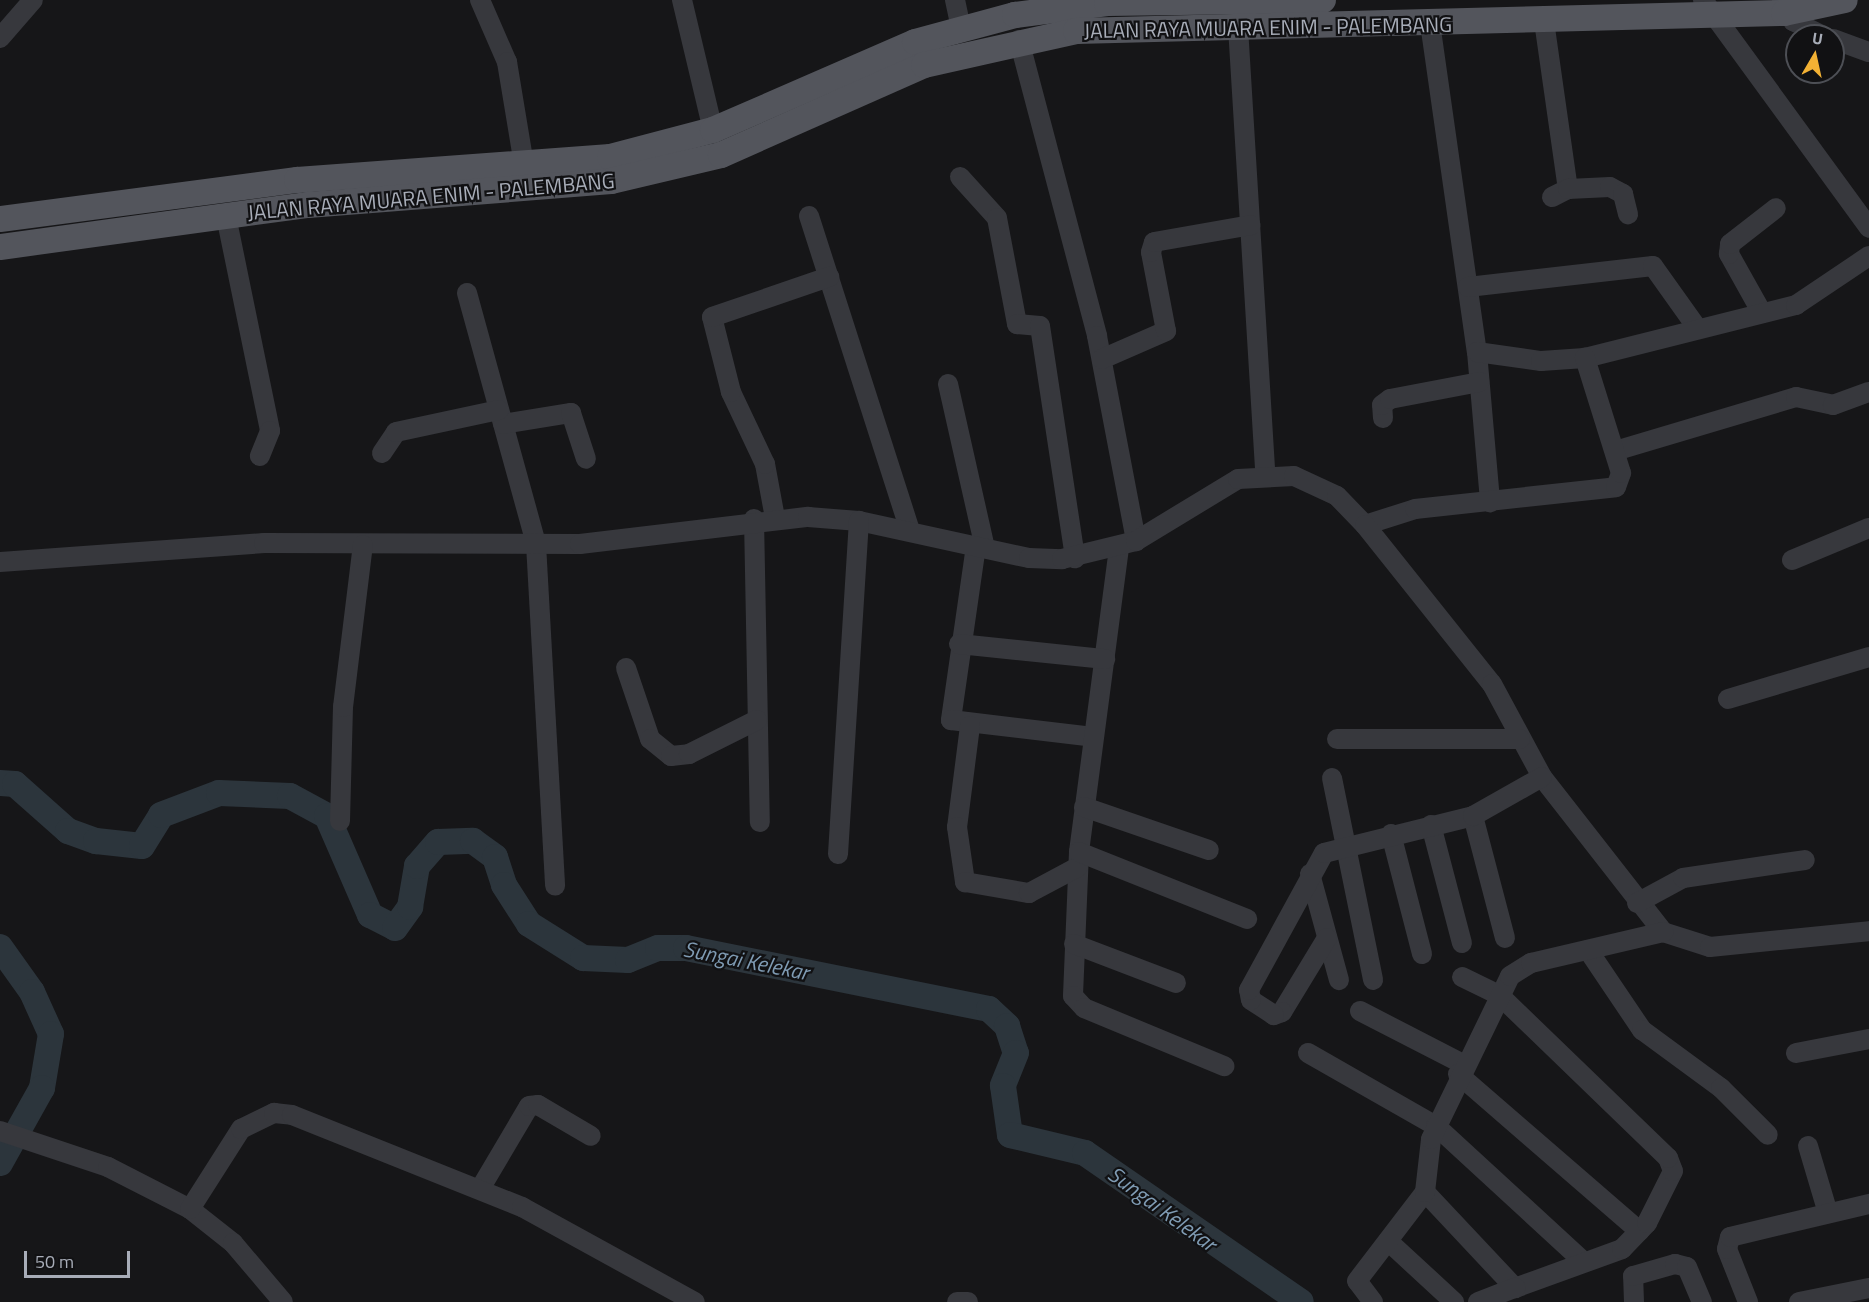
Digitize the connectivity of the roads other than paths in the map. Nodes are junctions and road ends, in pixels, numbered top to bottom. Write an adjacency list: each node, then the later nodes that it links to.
1 (33, 0): 15 (street)
2 (480, 0): 20 (street)
3 (682, 0): 19 (street)
4 (955, 0): 14 (street)
5 (1323, 0): 7 (main road, JALAN RAYA MUARA ENIM - PALEMBANG)
6 (1845, 0): 8 (main road, JALAN RAYA MUARA ENIM - PALEMBANG)
7 (1218, 2): 14 (main road, JALAN RAYA MUARA ENIM - PALEMBANG)
8 (1783, 6): 9 (main road, JALAN RAYA MUARA ENIM - PALEMBANG); 12 (street)
9 (1706, 7): 10 (main road, JALAN RAYA MUARA ENIM - PALEMBANG); 29 (street)
10 (1557, 14): 11 (main road, JALAN RAYA MUARA ENIM - PALEMBANG); 24 (street)
11 (1430, 23): 13 (main road, JALAN RAYA MUARA ENIM - PALEMBANG); 35 (street)
12 (1808, 24)
13 (1238, 27): 16 (main road, JALAN RAYA MUARA ENIM - PALEMBANG); 28 (street)
14 (962, 28): 19 (main road, JALAN RAYA MUARA ENIM - PALEMBANG)
15 (0, 38)
16 (1019, 40): 25 (main road, JALAN RAYA MUARA ENIM - PALEMBANG); 41 (street)
17 (1845, 43): 18 (street)
18 (1869, 52)
19 (713, 130): 20 (main road, JALAN RAYA MUARA ENIM - PALEMBANG)
20 (524, 165): 23 (main road, JALAN RAYA MUARA ENIM - PALEMBANG)
21 (960, 177): 63 (street)
22 (1776, 208): 37 (street)
23 (58, 211): 27 (main road, JALAN RAYA MUARA ENIM - PALEMBANG); 30 (main road)
24 (1628, 214)
25 (226, 216): 30 (main road, JALAN RAYA MUARA ENIM - PALEMBANG); 49 (street)
26 (809, 216): 34 (street)
27 (11, 218): 31 (main road)
28 (1251, 225): 41 (street); 51 (street)
29 (1869, 228)
30 (63, 238): 31 (main road, JALAN RAYA MUARA ENIM - PALEMBANG)
31 (29, 243): 32 (main road, JALAN RAYA MUARA ENIM - PALEMBANG)
32 (0, 246)
33 (1869, 256): 37 (street)
34 (829, 277): 53 (street); 58 (street)
35 (1468, 287): 38 (street); 39 (street)
36 (467, 293): 45 (street)
37 (1762, 313): 38 (street)
38 (1698, 329): 40 (street)
39 (1477, 352): 40 (street); 42 (street)
40 (1585, 358): 47 (street)
41 (1102, 359): 61 (street)
42 (1479, 382): 46 (street); 52 (street)
43 (948, 384): 62 (street)
44 (1869, 392): 47 (street)
45 (501, 417): 48 (street); 50 (street); 59 (street)
46 (1383, 418)
47 (1615, 451): 52 (street)
48 (382, 453)
49 (260, 456)
50 (586, 459)
51 (1265, 474): 56 (street); 61 (street)
52 (1490, 502): 56 (street)
53 (775, 518): 54 (street); 55 (street)
54 (754, 519): 59 (street); 71 (street)
55 (859, 521): 58 (street); 86 (street)
56 (1365, 525): 75 (street)
57 (1869, 528): 64 (street)
58 (910, 530): 62 (street)
59 (536, 544): 60 (street); 90 (street)
60 (363, 545): 65 (street); 80 (street)
61 (1127, 545): 63 (street); 68 (street)
62 (980, 547): 63 (street); 66 (street)
63 (1075, 558)
64 (1791, 560)
65 (0, 562)
66 (959, 644): 68 (street); 72 (street)
67 (1869, 657): 70 (street)
68 (1105, 659): 73 (street)
69 (626, 668): 71 (street)
70 (1728, 699)
71 (757, 720): 81 (street)
72 (970, 726): 73 (street); 87 (street)
73 (1093, 737): 78 (street)
74 (1337, 739): 75 (street)
75 (1520, 739): 76 (street)
76 (1542, 777): 79 (street); 91 (street)
77 (1332, 778): 84 (street)
78 (1084, 807): 85 (street); 87 (street)
79 (1473, 816): 82 (street); 96 (street)
80 (340, 821)
81 (760, 822)
82 (1431, 825): 83 (street); 97 (street)
83 (1391, 834): 84 (street); 100 (street)
84 (1348, 844): 89 (street); 102 (street)
85 (1209, 850)
86 (838, 854)
87 (1078, 860): 92 (street); 98 (street)
88 (1805, 860): 91 (street)
89 (1310, 874): 95 (street); 95 (street)
90 (555, 885)
91 (1637, 903): 93 (street)
92 (1247, 918)
93 (1663, 932): 94 (street); 99 (street)
94 (1869, 932)
95 (1327, 938): 103 (street)
96 (1505, 938)
97 (1462, 943)
98 (1074, 944): 104 (street); 110 (street)
99 (1588, 950): 105 (street); 114 (street)
100 (1422, 954)
101 (1462, 977): 105 (street)
102 (1373, 980)
103 (1339, 981)
104 (1176, 982)
105 (1499, 995): 111 (street); 122 (street)
106 (1360, 1011): 111 (street)
107 (1869, 1040): 109 (street)
108 (1308, 1053): 112 (street)
109 (1796, 1053)
110 (1224, 1066)
111 (1461, 1069): 112 (street); 122 (street)
112 (1436, 1126): 118 (street); 124 (street)
113 (0, 1131): 120 (street)
114 (1768, 1135)
115 (591, 1136): 117 (street)
116 (1808, 1146): 121 (street)
117 (480, 1188): 120 (street); 128 (street)
118 (1425, 1192): 123 (street); 125 (street)
119 (1869, 1204): 121 (street)
120 (190, 1209): 127 (street)
121 (1828, 1213): 136 (street)
122 (1639, 1232): 124 (street)
123 (1388, 1241): 131 (street); 132 (street)
124 (1583, 1262): 125 (street)
125 (1515, 1288): 133 (street)
126 (1869, 1288): 137 (street)
127 (283, 1302)
128 (694, 1302)
129 (957, 1302): 130 (street)
130 (968, 1302)
131 (1373, 1302)
132 (1454, 1302)
133 (1478, 1302)
134 (1633, 1302): 135 (street)
135 (1702, 1302)
136 (1748, 1302)
137 (1799, 1302)

